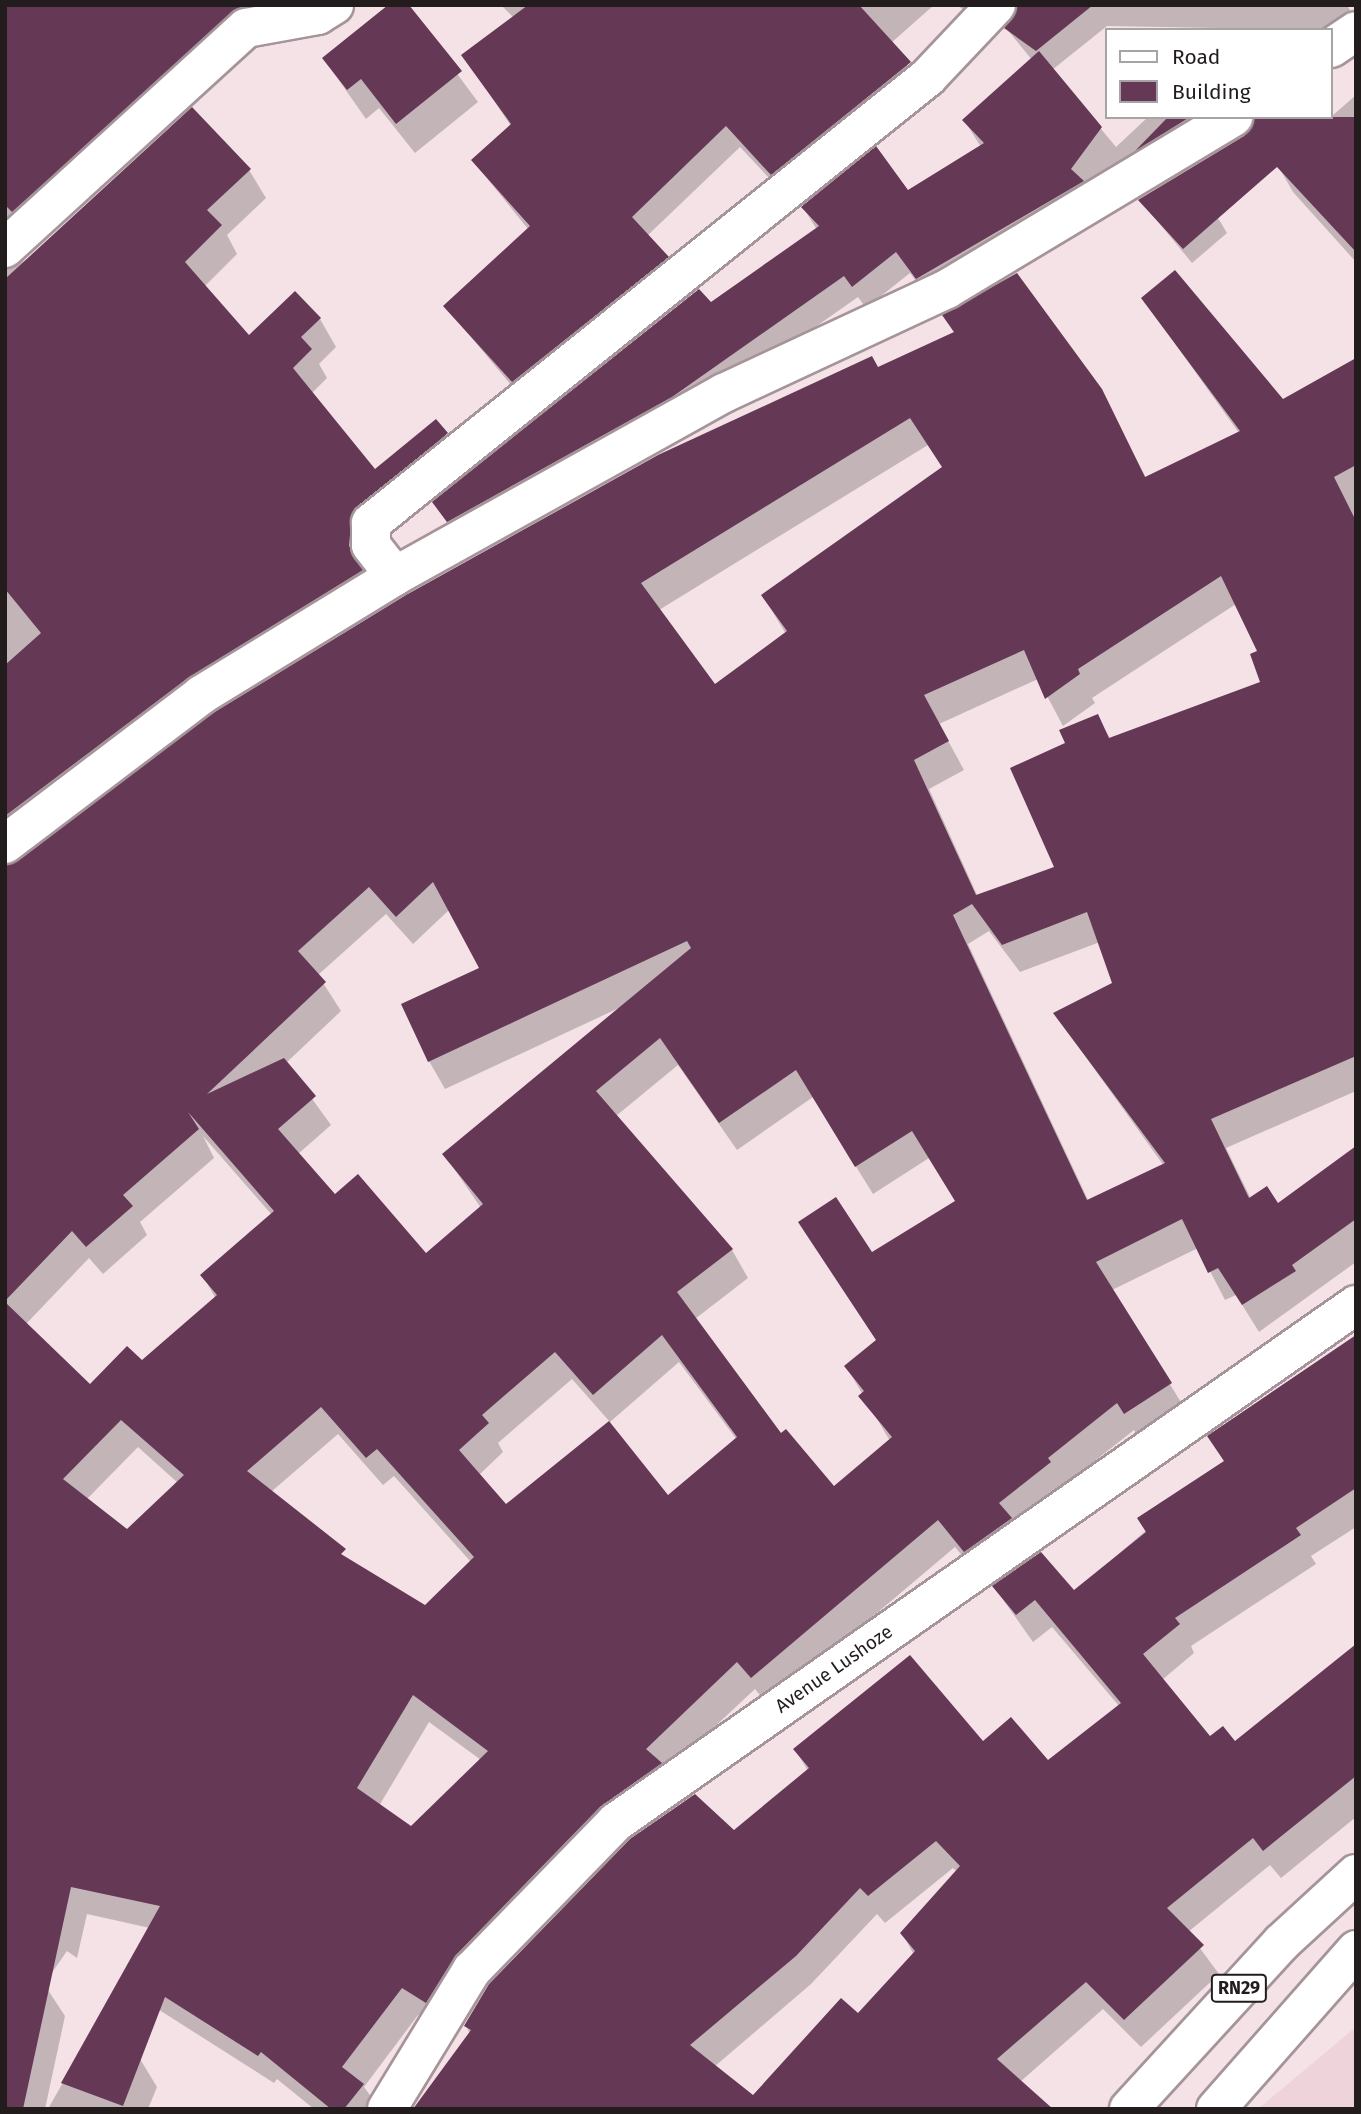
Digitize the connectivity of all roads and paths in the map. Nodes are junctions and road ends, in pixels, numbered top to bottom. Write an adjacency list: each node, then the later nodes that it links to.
1 (334, 5): 6 (street)
2 (996, 5): 7 (street)
3 (1356, 31): 4 (street)
4 (1333, 47)
5 (1230, 119): 7 (street)
6 (5, 248)
7 (395, 576): 8 (street)
8 (5, 844)
9 (1356, 1305): 12 (street, Avenue Lushoze)
10 (1356, 1874): 13 (street, RN29)
11 (1356, 1950): 14 (street)
12 (387, 2109)
13 (1129, 2109)
14 (1216, 2109)

